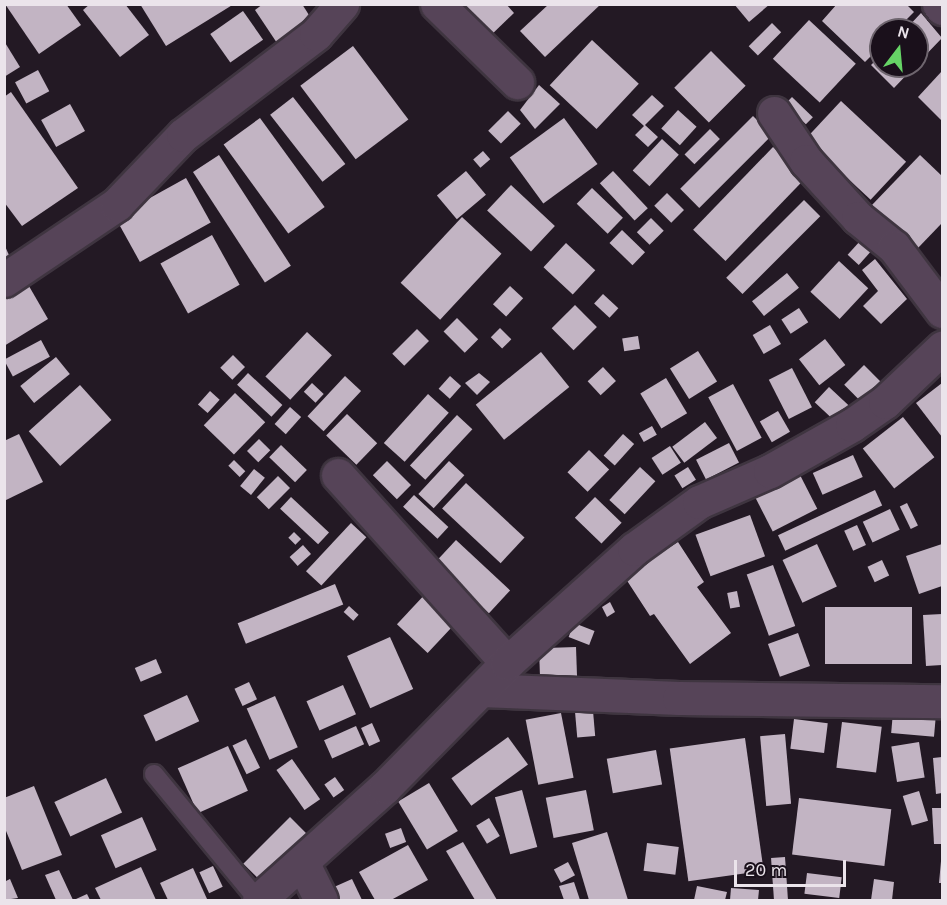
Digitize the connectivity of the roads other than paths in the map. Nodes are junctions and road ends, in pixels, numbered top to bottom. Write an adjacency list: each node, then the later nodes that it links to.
1 (342, 4): 7 (street)
2 (437, 4): 5 (street)
3 (939, 4): 4 (street)
4 (942, 8)
5 (517, 82)
6 (774, 113): 8 (street)
7 (4, 280)
8 (942, 311)
9 (942, 348): 11 (street)
10 (338, 475): 11 (street)
11 (507, 663): 12 (street)
12 (481, 690): 13 (street); 15 (street)
13 (942, 701)
14 (154, 774): 16 (lane)
15 (302, 862): 16 (street); 17 (street)
16 (259, 900)
17 (321, 900)

